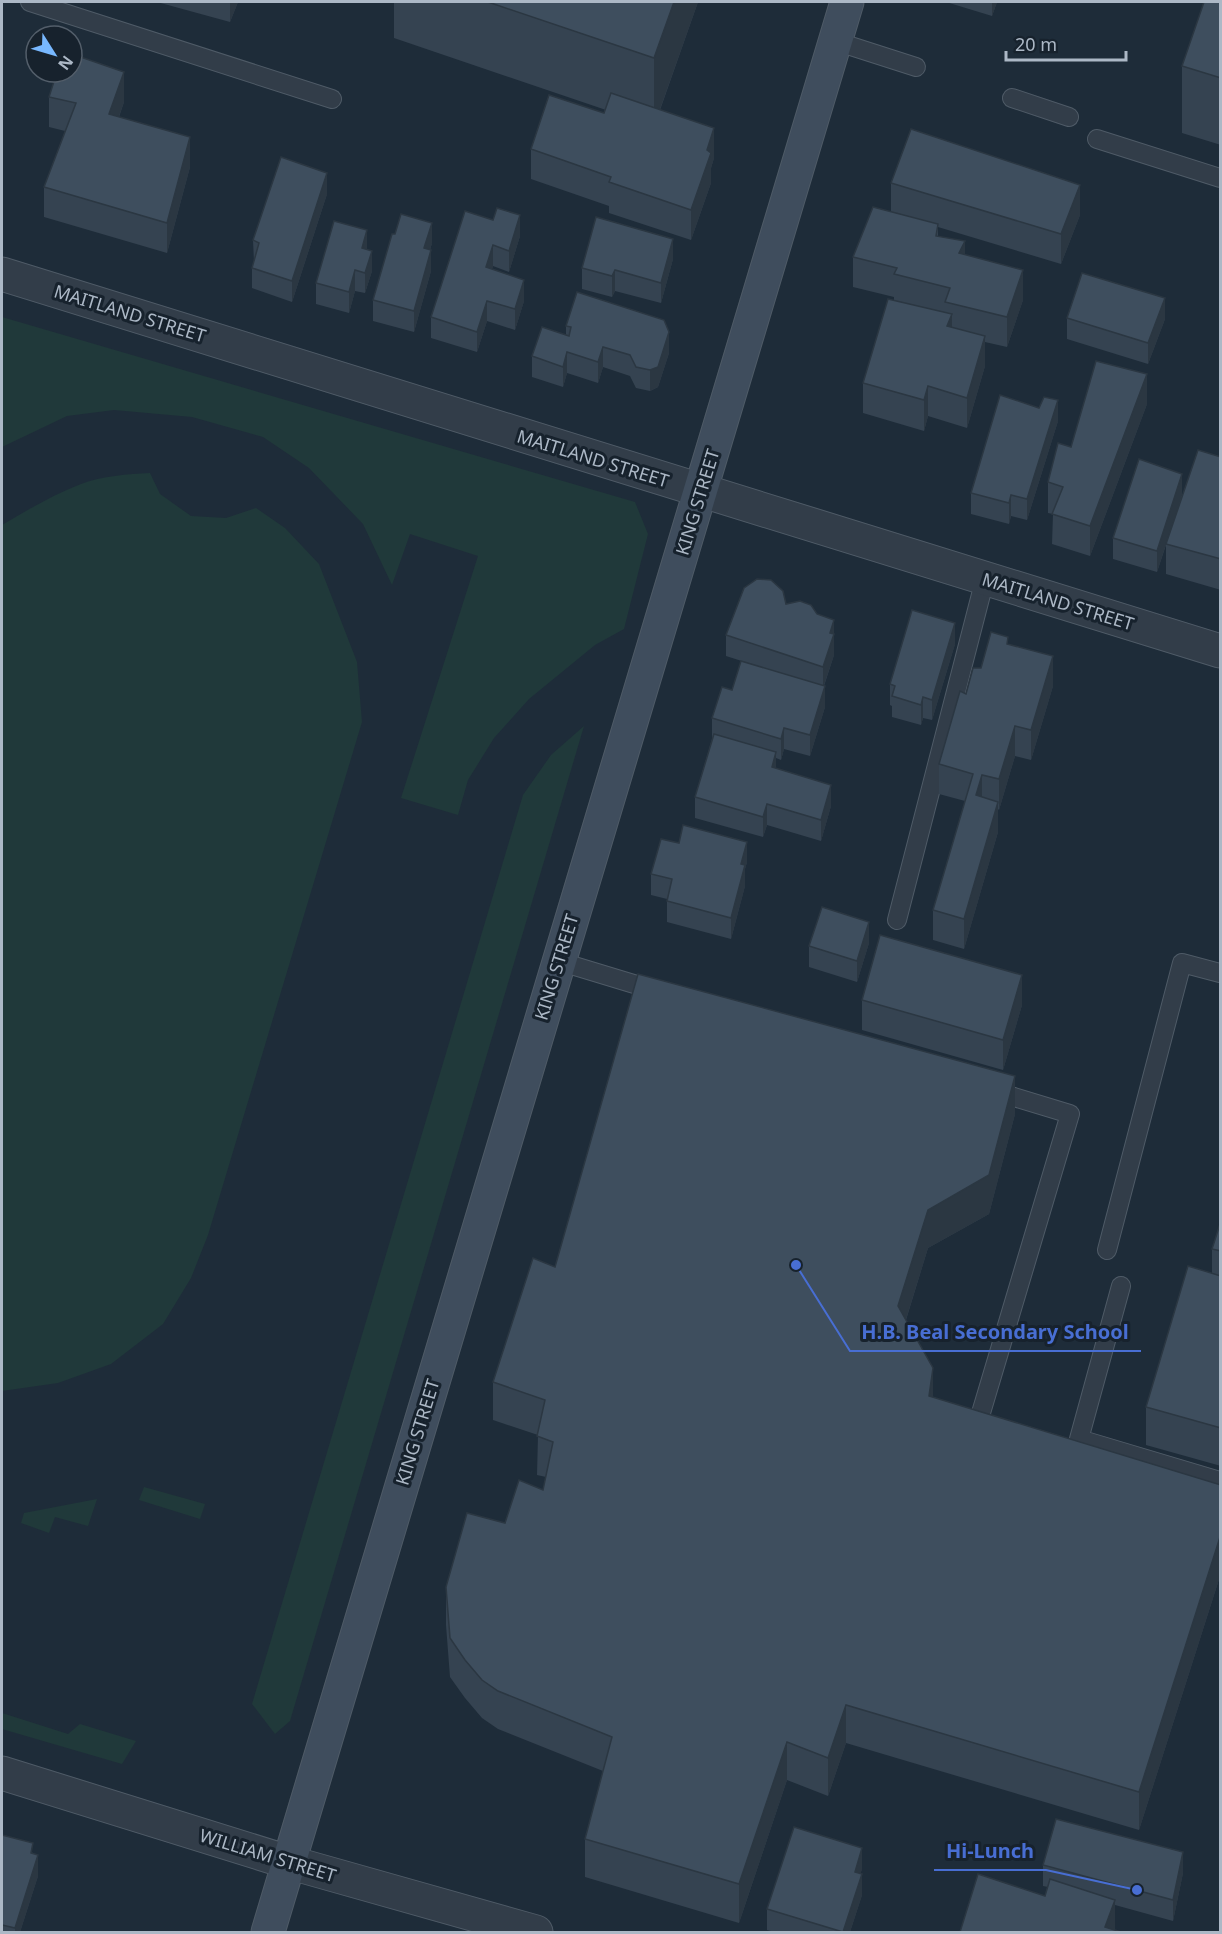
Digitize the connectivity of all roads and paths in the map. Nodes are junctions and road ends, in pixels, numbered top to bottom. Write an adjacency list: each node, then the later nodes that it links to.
1 (30, 2): 6 (lane)
2 (846, 2): 3 (main road, KING STREET)
3 (835, 41): 4 (lane); 11 (main road, KING STREET)
4 (916, 67)
5 (1012, 98): 7 (lane)
6 (332, 99)
7 (1069, 117)
8 (1097, 139): 9 (lane)
9 (1221, 178)
10 (2, 274): 11 (street, MAITLAND STREET)
11 (701, 492): 12 (street, MAITLAND STREET); 15 (main road, KING STREET)
12 (985, 579): 13 (street, MAITLAND STREET); 14 (lane)
13 (1221, 651)
14 (897, 920)
15 (558, 961): 17 (lane); 24 (main road, KING STREET)
16 (1221, 973): 19 (lane)
17 (672, 995)
18 (979, 1087): 21 (lane)
19 (1107, 1250)
20 (1120, 1286): 22 (lane)
21 (985, 1442)
22 (1221, 1481)
23 (2, 1773): 24 (street, WILLIAM STREET)
24 (288, 1862): 25 (main road, KING STREET); 26 (street, WILLIAM STREET)
25 (268, 1932)
26 (536, 1932)

